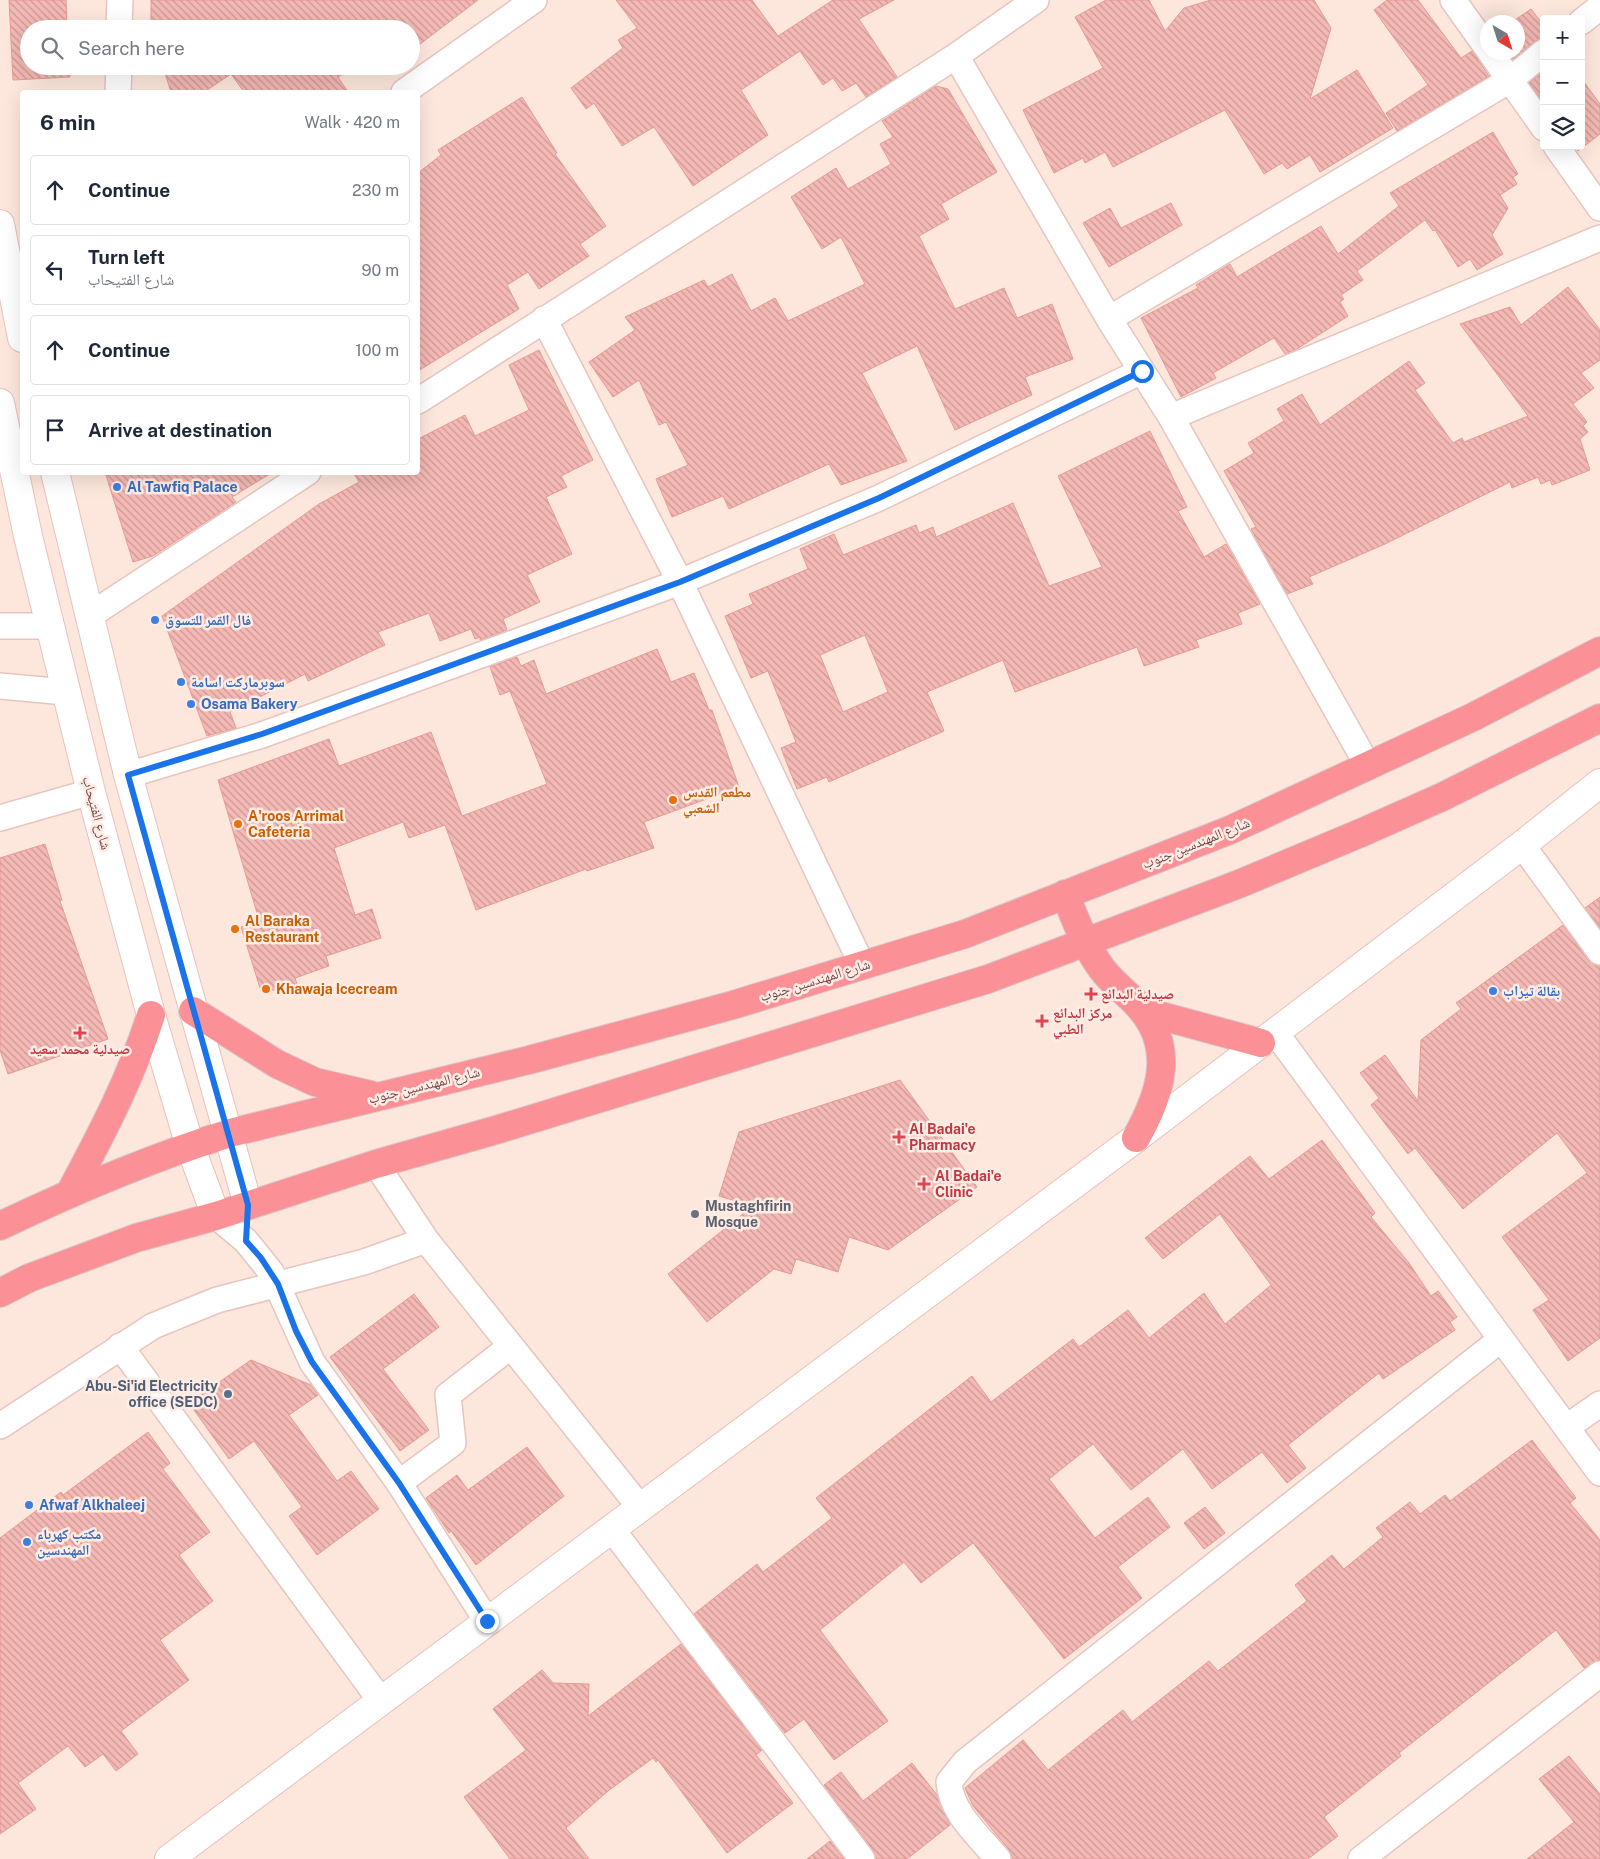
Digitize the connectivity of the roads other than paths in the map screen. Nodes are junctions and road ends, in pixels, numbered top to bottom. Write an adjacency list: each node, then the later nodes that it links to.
1 (120, 0): 7 (street)
2 (534, 0): 15 (street)
3 (1036, 0): 10 (street)
4 (1453, 0): 8 (street)
5 (1600, 7): 6 (street)
6 (1585, 19)
7 (119, 20)
8 (1480, 38)
9 (1540, 55): 13 (street)
10 (956, 56): 21 (street); 22 (street)
11 (1496, 60): 13 (street)
12 (119, 75): 14 (street)
13 (1510, 80): 16 (street); 22 (street)
14 (118, 90)
15 (407, 90)
16 (1540, 122)
17 (1559, 150): 18 (street)
18 (1600, 208)
19 (0, 224): 23 (street)
20 (1600, 238): 27 (street)
21 (544, 318): 25 (street); 30 (street)
22 (1109, 319): 24 (street)
23 (20, 320)
24 (1142, 371): 27 (street); 30 (street)
25 (420, 400)
26 (0, 403): 33 (street, شارع الفتيحاب)
27 (1171, 417): 38 (street)
28 (56, 475): 31 (street)
29 (303, 475): 31 (street)
30 (680, 582): 39 (street); 47 (street)
31 (89, 616): 39 (street)
32 (0, 626): 33 (street)
33 (49, 626): 36 (street, شارع الفتيحاب)
34 (1600, 651): 38 (highway, شارع المهندسين جنوب)
35 (0, 686): 36 (street)
36 (65, 692): 41 (street, شارع الفتيحاب)
37 (1600, 718): 45 (highway)
38 (1368, 766): 44 (highway, شارع المهندسين جنوب)
39 (128, 775): 48 (street)
40 (1600, 783): 43 (street)
41 (91, 792): 42 (street); 50 (street, شارع الفتيحاب)
42 (0, 818)
43 (1522, 844): 46 (street); 51 (street)
44 (1065, 894): 45 (highway); 47 (highway, شارع المهندسين جنوب)
45 (1085, 944): 49 (highway); 56 (highway)
46 (1600, 952)
47 (862, 965): 52 (highway, شارع المهندسين جنوب)
48 (193, 1011): 52 (highway); 53 (street)
49 (1143, 1011): 51 (highway); 54 (highway)
50 (151, 1015): 55 (street, شارع الفتيحاب); 57 (highway)
51 (1268, 1038): 54 (street); 65 (street)
52 (377, 1096): 53 (highway, شارع المهندسين جنوب)
53 (230, 1134): 55 (highway, شارع المهندسين جنوب); 58 (street)
54 (1136, 1138): 73 (street)
55 (190, 1146): 57 (highway, شارع المهندسين جنوب); 59 (street, شارع الفتيحاب)
56 (376, 1164): 58 (highway); 61 (street)
57 (71, 1191): 60 (highway, شارع المهندسين جنوب)
58 (248, 1205): 59 (highway); 62 (street)
59 (216, 1216): 62 (street); 64 (highway)
60 (0, 1226)
61 (426, 1240): 63 (street); 67 (street)
62 (246, 1241): 63 (street)
63 (278, 1284): 66 (street); 72 (street)
64 (0, 1293)
65 (1500, 1340): 70 (street); 80 (street)
66 (120, 1346): 69 (street); 77 (street)
67 (511, 1346): 72 (street); 73 (street)
68 (1600, 1404): 70 (street)
69 (0, 1426)
70 (1567, 1427): 71 (street)
71 (1600, 1473)
72 (399, 1483): 75 (street)
73 (639, 1506): 74 (street)
74 (611, 1528): 75 (street); 79 (street)
75 (487, 1621): 77 (street)
76 (1600, 1674): 81 (street)
77 (381, 1701): 78 (street)
78 (169, 1859)
79 (862, 1859)
80 (998, 1859)
81 (1362, 1859)

